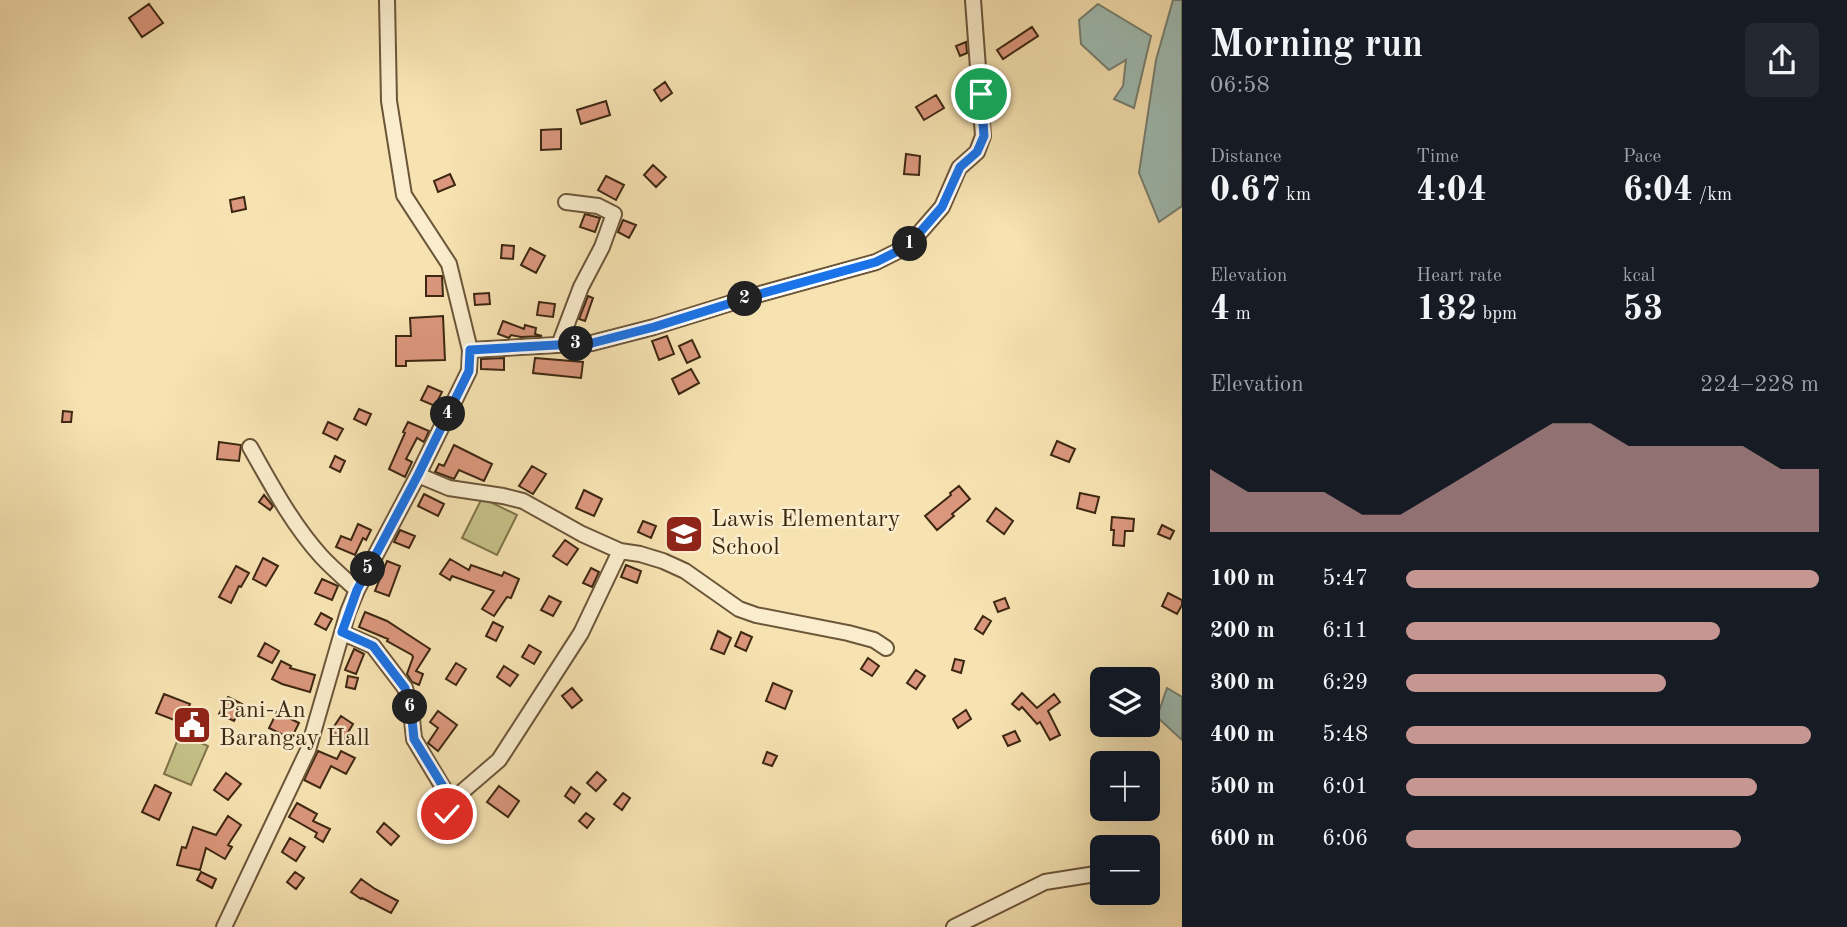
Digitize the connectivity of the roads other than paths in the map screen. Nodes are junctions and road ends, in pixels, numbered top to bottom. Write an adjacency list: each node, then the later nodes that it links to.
1 (387, 0): 5 (street)
2 (973, 0): 4 (street)
3 (566, 202): 4 (street)
4 (559, 345): 5 (street)
5 (470, 350): 7 (street)
6 (250, 447): 9 (street)
7 (418, 475): 8 (street); 9 (street)
8 (620, 551): 11 (street); 12 (street)
9 (357, 590): 10 (street)
10 (342, 632): 12 (street); 15 (street)
11 (886, 648)
12 (449, 803): 13 (street)
13 (437, 833)
14 (1090, 875): 16 (street)
15 (224, 927)
16 (954, 927)

